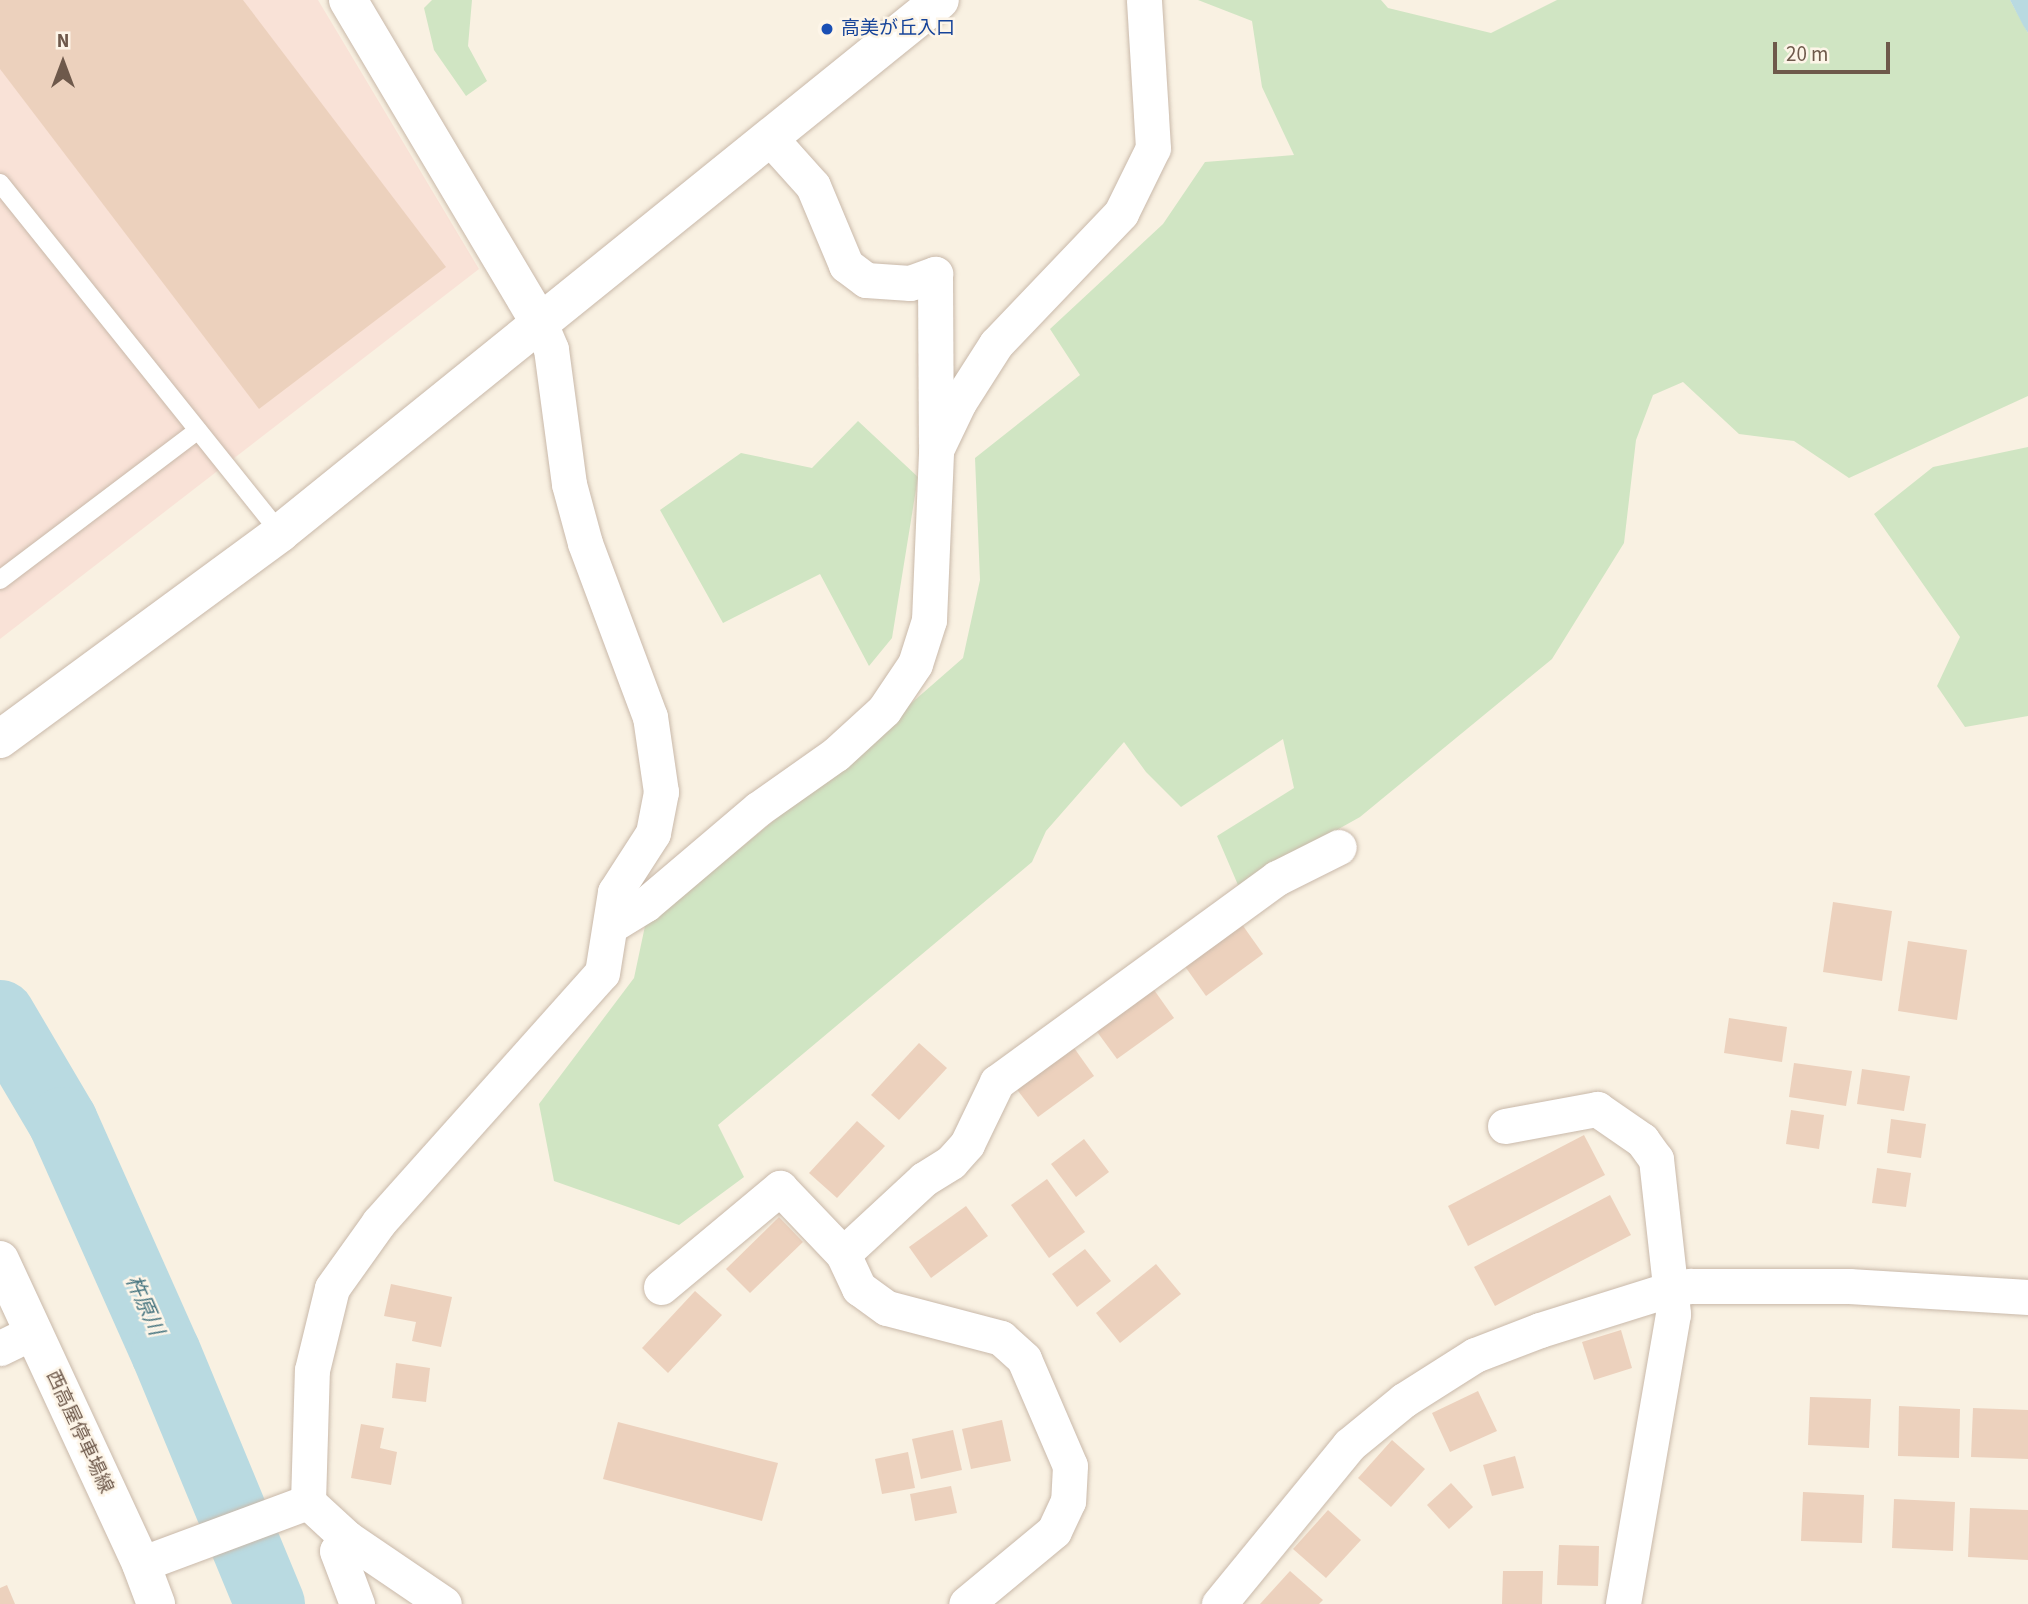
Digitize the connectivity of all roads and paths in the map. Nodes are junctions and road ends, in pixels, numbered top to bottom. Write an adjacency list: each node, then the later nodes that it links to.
1 (348, 0): 6 (street)
2 (940, 0): 4 (street)
3 (1144, 0): 8 (street)
4 (770, 138): 6 (street); 8 (street)
5 (0, 183): 7 (lane)
6 (540, 323): 9 (street); 13 (street)
7 (198, 430): 9 (lane); 10 (lane)
8 (936, 450): 13 (street)
9 (281, 533): 11 (street)
10 (0, 580)
11 (0, 739)
12 (1339, 847): 15 (street)
13 (610, 926): 21 (street)
14 (1506, 1126): 18 (street)
15 (843, 1254): 17 (street); 27 (street)
16 (0, 1260): 20 (street, 西高屋停車場線)
17 (661, 1287)
18 (1671, 1289): 19 (street); 28 (street); 29 (street)
19 (2028, 1297)
20 (16, 1340): 23 (street, 西高屋停車場線)
21 (308, 1502): 22 (street); 23 (street)
22 (347, 1538): 25 (street); 26 (street)
23 (141, 1564): 24 (street, 西高屋停車場線)
24 (156, 1604)
25 (357, 1604)
26 (444, 1604)
27 (966, 1604)
28 (1219, 1604)
29 (1623, 1604)

